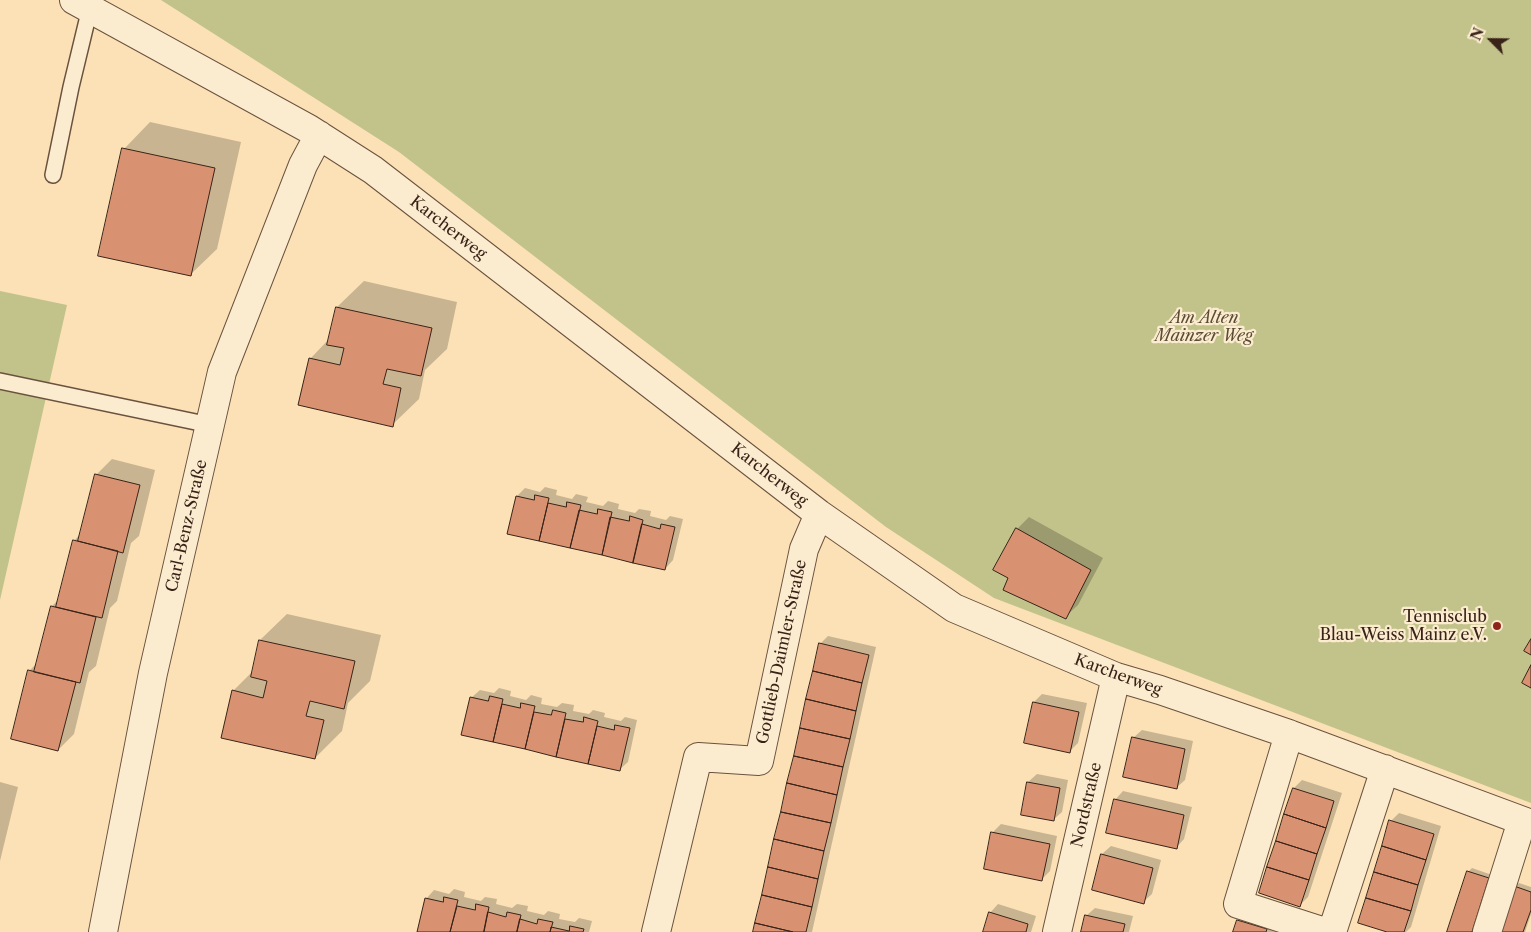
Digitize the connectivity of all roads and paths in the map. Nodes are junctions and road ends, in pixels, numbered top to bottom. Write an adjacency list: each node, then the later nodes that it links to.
1 (82, 4): 2 (street, Karcherweg); 3 (lane)
2 (319, 135): 5 (street, Carl-Benz-Straße); 6 (street, Karcherweg)
3 (53, 175)
4 (0, 381): 5 (lane)
5 (210, 425): 11 (street, Carl-Benz-Straße)
6 (820, 514): 7 (street, Karcherweg); 12 (street, Gottlieb-Daimler-Straße)
7 (1116, 678): 8 (street, Karcherweg); 13 (street, Nordstraße)
8 (1289, 734): 9 (street, Karcherweg); 14 (street)
9 (1386, 769): 10 (street, Karcherweg); 15 (street)
10 (1526, 823): 16 (street)
11 (103, 932)
12 (656, 932)
13 (1058, 932)
14 (1326, 932)
15 (1332, 932)
16 (1487, 932)

